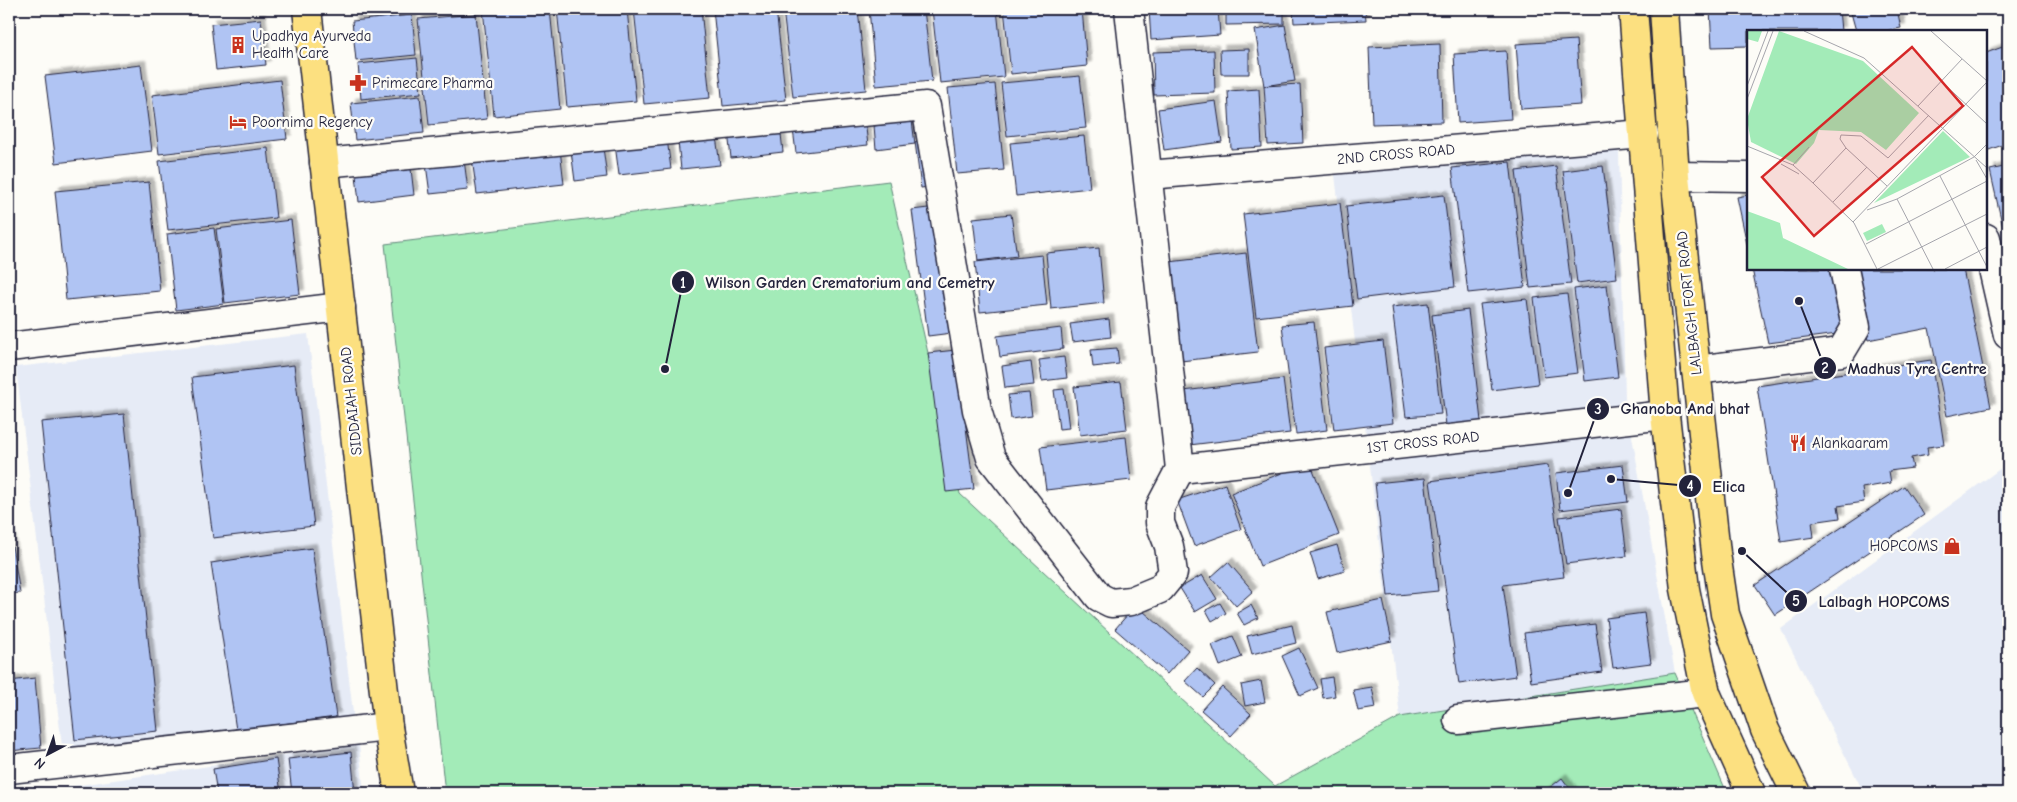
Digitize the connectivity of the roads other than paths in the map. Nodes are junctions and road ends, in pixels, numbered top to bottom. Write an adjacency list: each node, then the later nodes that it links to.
1 (307, 9): 6 (main road, SIDDAIAH ROAD)
2 (1129, 9): 7 (street)
3 (1633, 9): 5 (main road, LALBAGH FORT ROAD)
4 (1664, 9): 8 (main road, LALBAGH FORT ROAD)
5 (1644, 134): 7 (street, 2ND CROSS ROAD); 16 (main road, LALBAGH FORT ROAD)
6 (324, 163): 12 (main road, SIDDAIAH ROAD); 17 (street)
7 (1148, 174): 17 (street)
8 (1675, 176): 9 (street); 15 (main road, LALBAGH FORT ROAD)
9 (1747, 177)
10 (1987, 242): 13 (street)
11 (1844, 270): 15 (street)
12 (341, 307): 14 (street); 20 (main road, SIDDAIAH ROAD)
13 (2008, 335)
14 (9, 347)
15 (1696, 370): 24 (main road, LALBAGH FORT ROAD)
16 (1665, 415): 17 (street, 1ST CROSS ROAD); 18 (main road, LALBAGH FORT ROAD)
17 (1180, 469)
18 (1706, 693): 19 (street); 23 (main road, LALBAGH FORT ROAD)
19 (1458, 720)
20 (388, 727): 21 (street); 22 (main road, SIDDAIAH ROAD)
21 (9, 769)
22 (399, 793)
23 (1751, 793)
24 (1796, 793)

